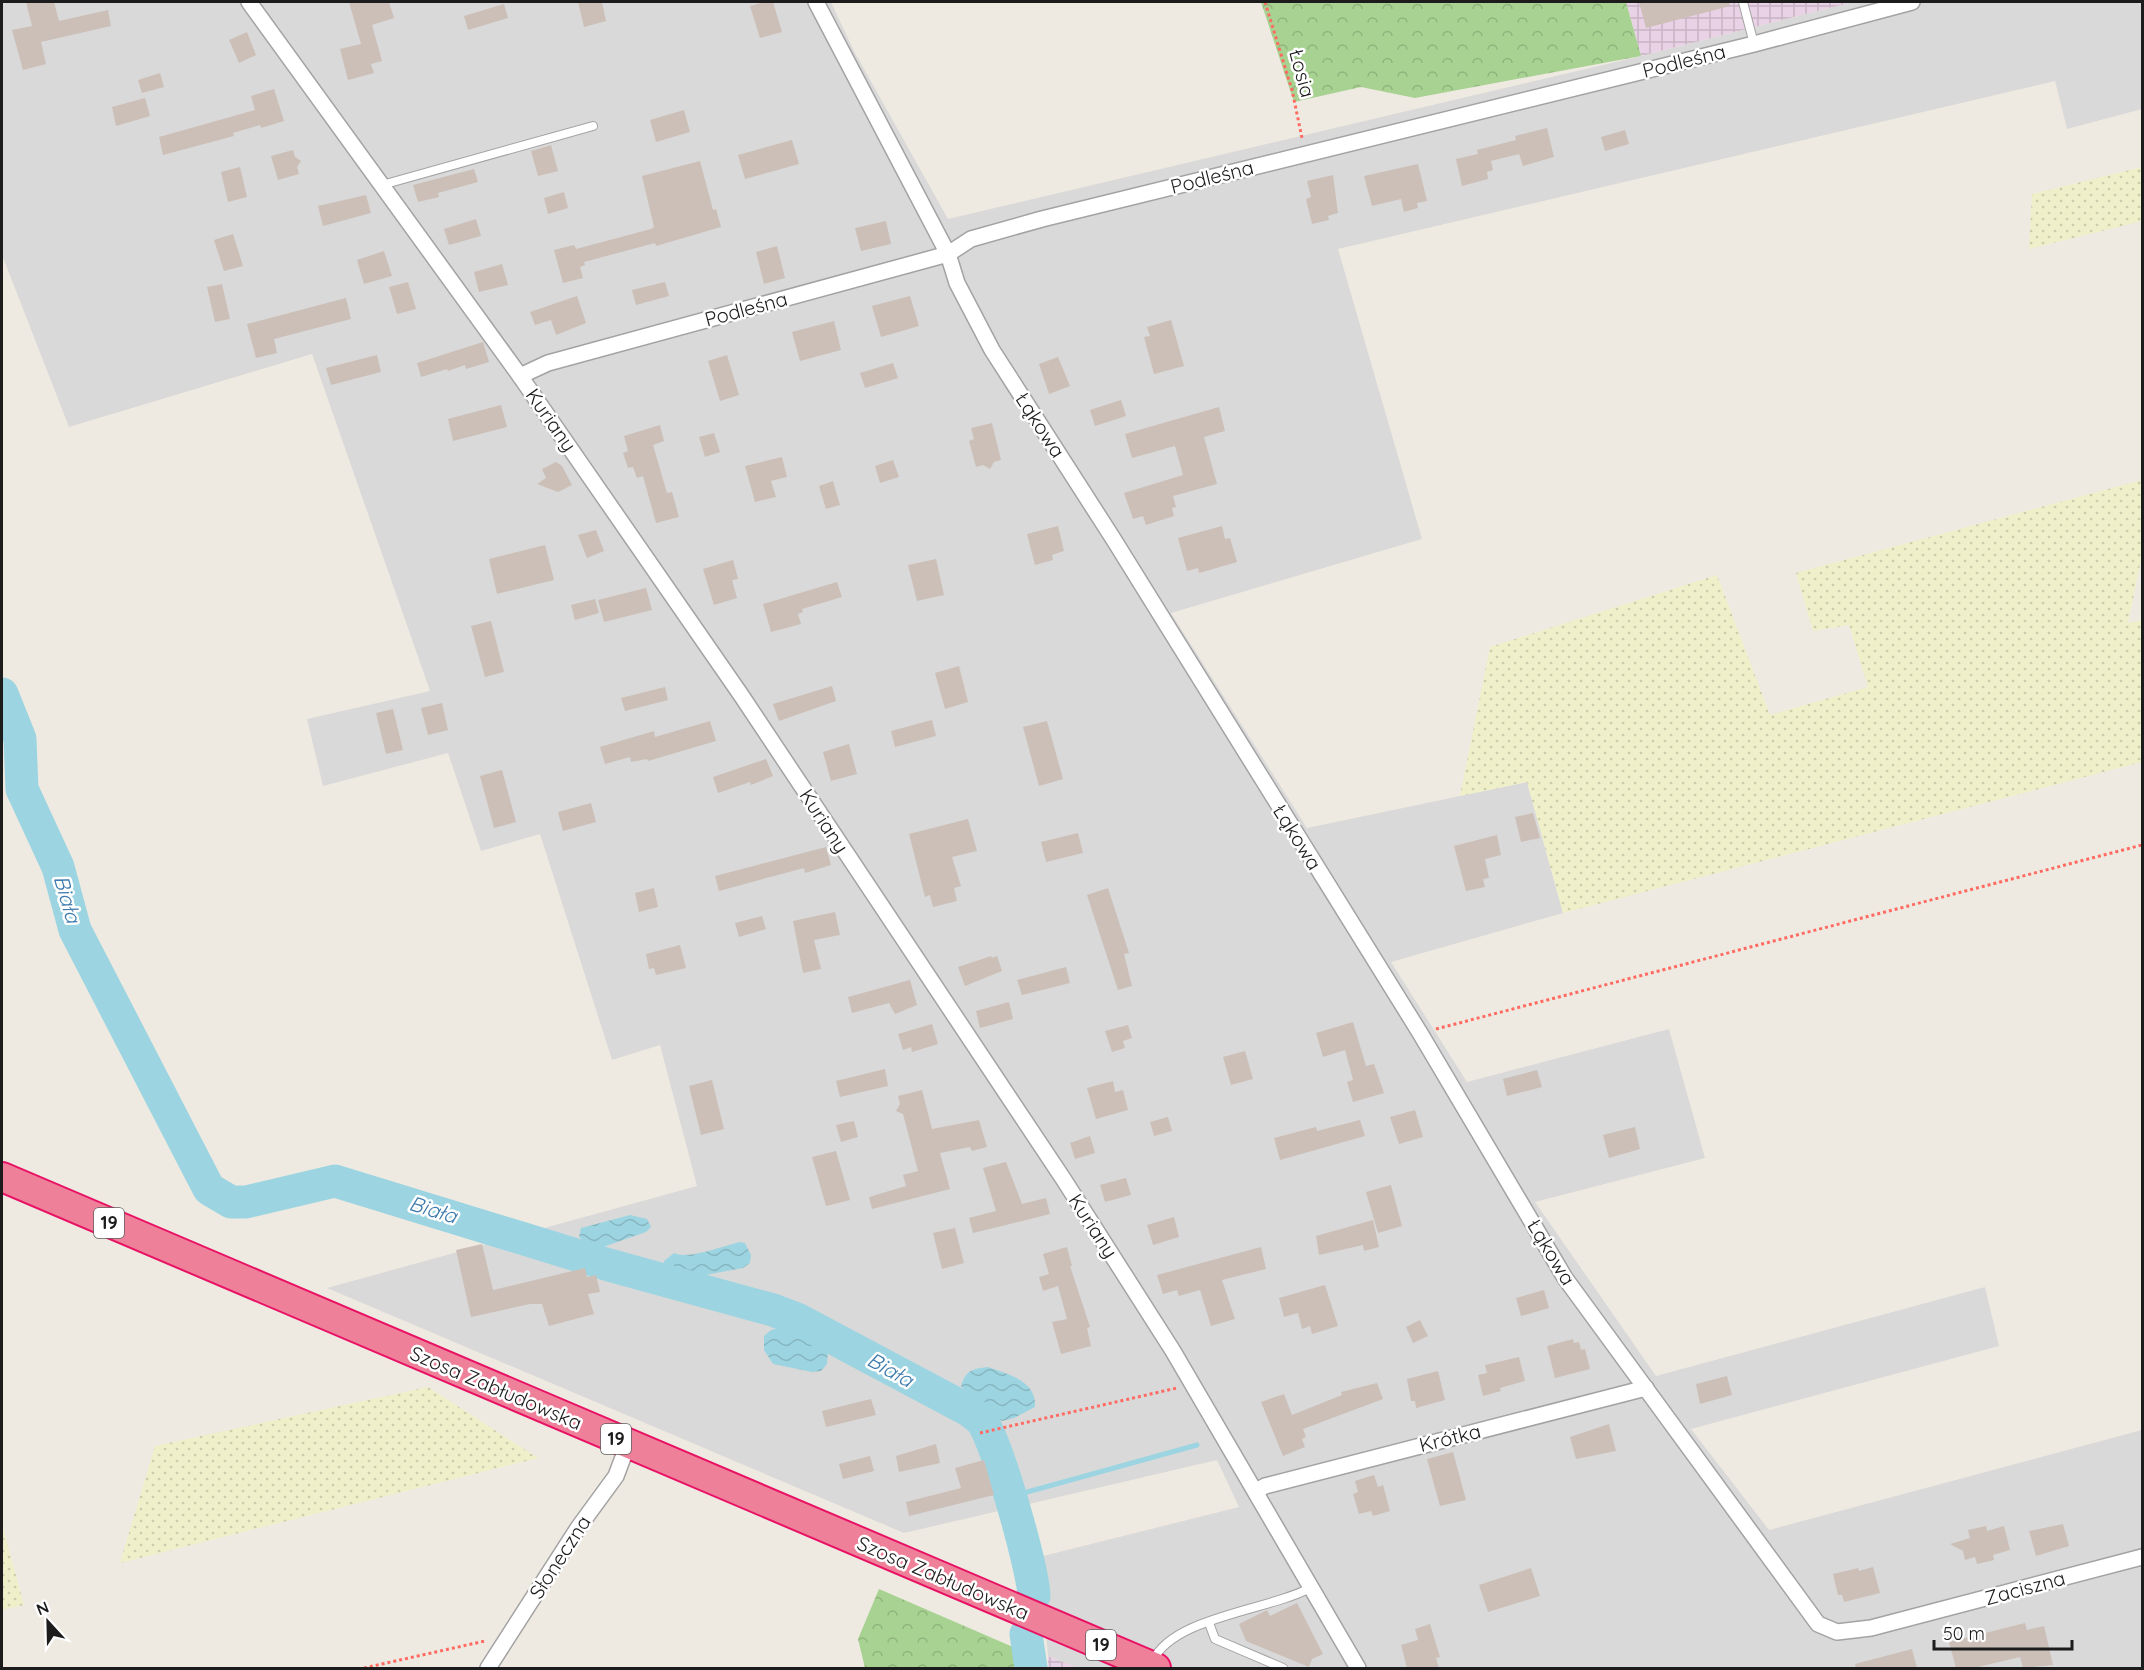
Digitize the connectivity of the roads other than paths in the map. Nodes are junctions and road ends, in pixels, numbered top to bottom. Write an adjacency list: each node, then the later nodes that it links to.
1 (249, 2): 7 (street, Kuriany)
2 (816, 2): 8 (street, Łąkowa)
3 (1743, 2): 5 (lane)
4 (1912, 2): 5 (street, Podleśna)
5 (1754, 44): 8 (street, Podleśna)
6 (593, 126): 7 (lane)
7 (382, 185): 9 (street, Kuriany)
8 (948, 254): 9 (street, Podleśna); 11 (street, Łąkowa)
9 (520, 376): 13 (street, Kuriany)
10 (2, 1177): 12 (highway, Szosa Zabłudowska / 19)
11 (1646, 1388): 13 (street, Krótka); 17 (street, Łąkowa)
12 (628, 1444): 18 (highway, Szosa Zabłudowska / 19); 19 (street, Słoneczna)
13 (1256, 1491): 15 (street, Kuriany)
14 (2142, 1557): 17 (street, Zaciszna)
15 (1310, 1588): 16 (lane); 21 (street, Kuriany)
16 (1209, 1623): 18 (lane); 20 (lane)
17 (1838, 1632)
18 (1154, 1667)
19 (488, 1668)
20 (1283, 1668)
21 (1358, 1668)

